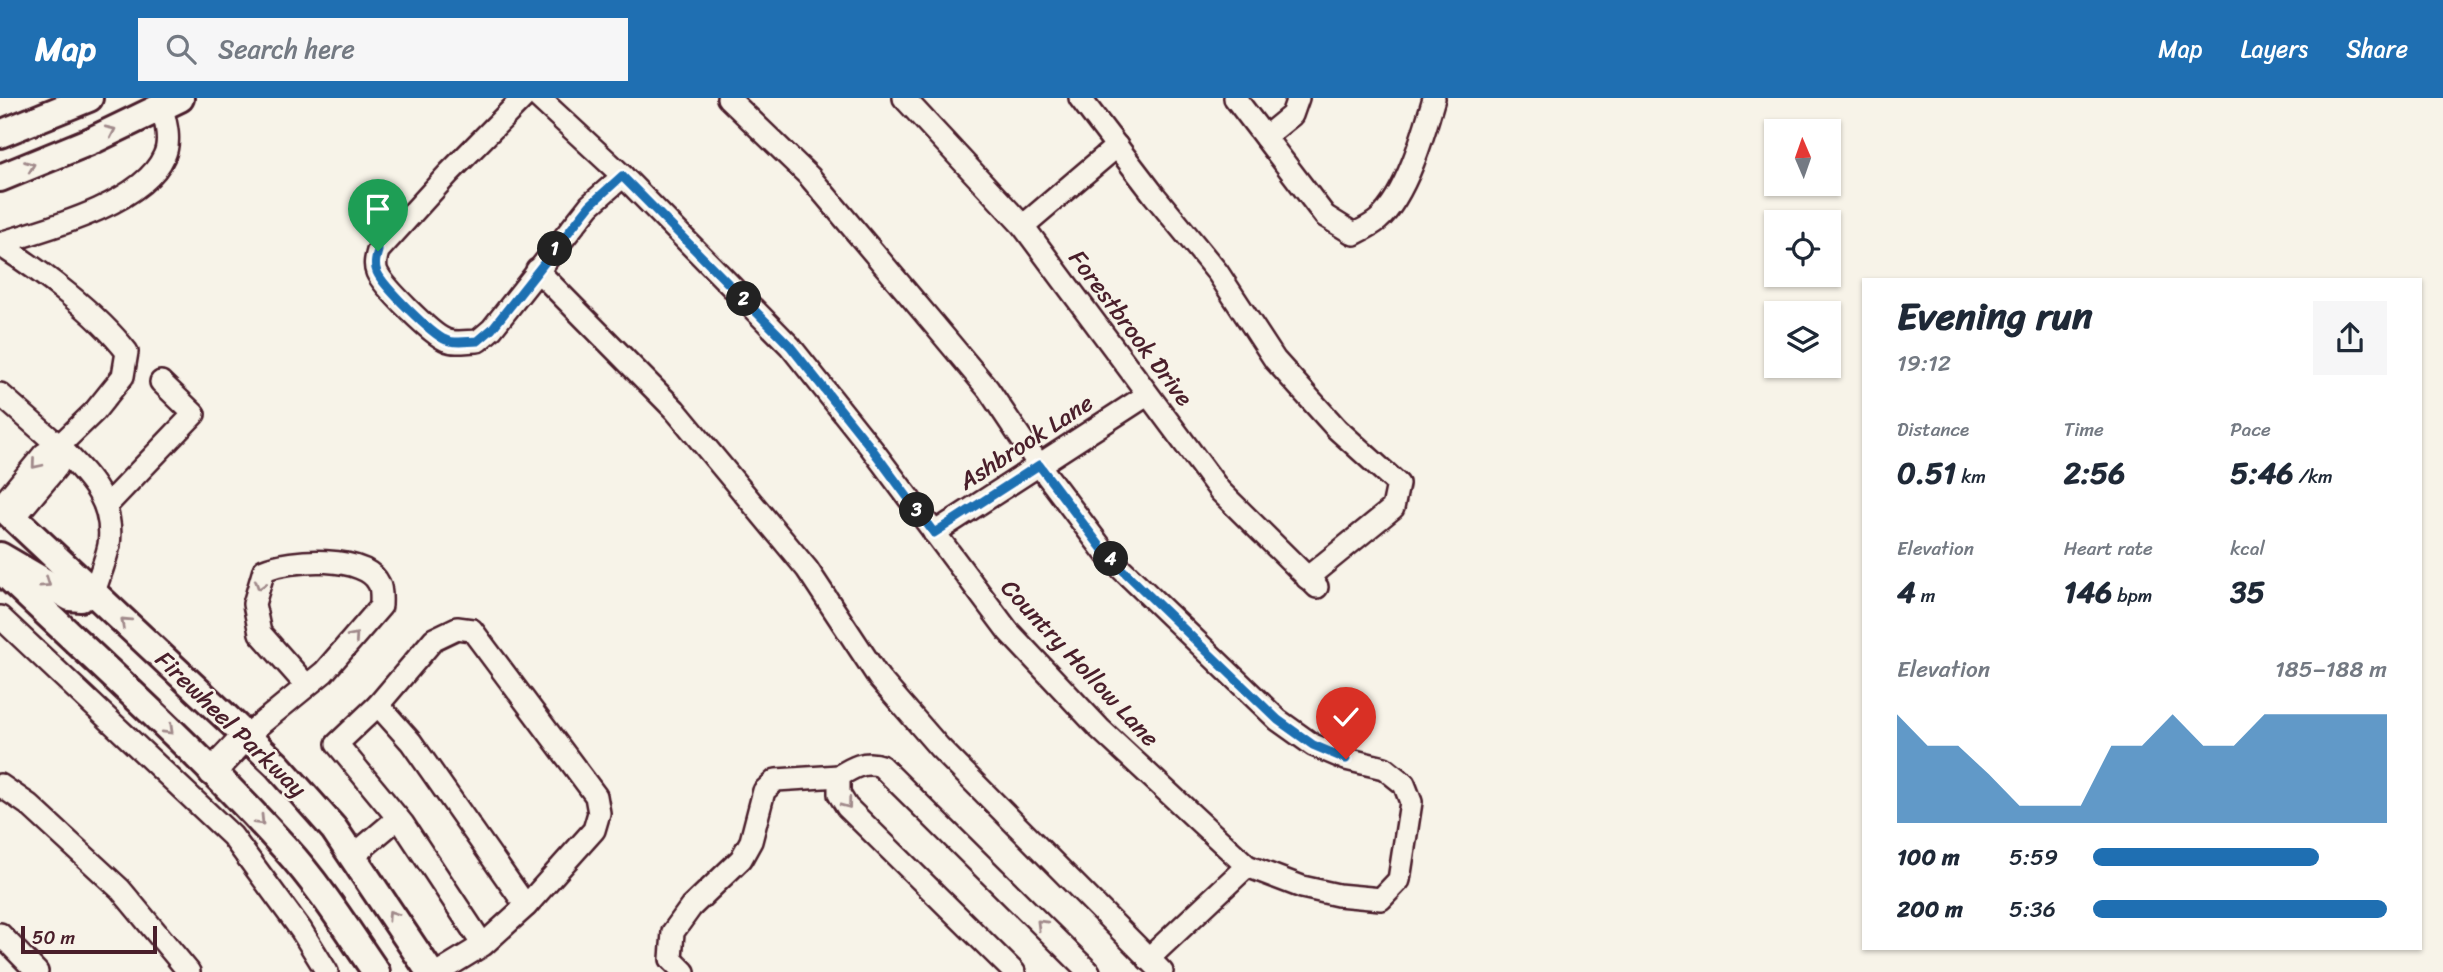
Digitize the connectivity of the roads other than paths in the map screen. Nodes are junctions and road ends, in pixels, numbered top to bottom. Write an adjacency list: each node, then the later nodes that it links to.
1 (89, 98): 11 (main road)
2 (523, 98): 18 (street)
3 (539, 98): 14 (street, Country Hollow Lane)
4 (728, 98): 23 (street)
5 (904, 98): 16 (street, Forestbrook Drive)
6 (1080, 98): 13 (street)
7 (1235, 98): 12 (street)
8 (1298, 98): 12 (street)
9 (1434, 98): 12 (street)
10 (167, 101): 15 (main road, one-way to 10); 17 (street)
11 (0, 134)
12 (1265, 137)
13 (1117, 146): 16 (street); 21 (street, Forestbrook Drive)
14 (622, 176): 18 (street); 26 (street, Country Hollow Lane)
15 (0, 178)
16 (1023, 226): 21 (street, Forestbrook Drive)
17 (0, 244): 22 (street)
18 (537, 270): 43 (street)
19 (161, 382): 24 (street)
20 (0, 394): 22 (street)
21 (1147, 395): 23 (street, Ashbrook Lane)
22 (59, 446): 24 (street); 25 (street)
23 (1039, 465): 26 (street, Ashbrook Lane); 39 (street, Country Hollow Lane)
24 (106, 506): 29 (street)
25 (5, 509): 29 (main road, Firewheel Parkway)
26 (934, 533): 39 (street, Country Hollow Lane)
27 (0, 556): 29 (main road, one-way to 29)
28 (0, 569): 34 (main road, Firewheel Parkway, one-way to 34)
29 (94, 592): 33 (main road, Firewheel Parkway, one-way to 29)
30 (0, 617): 46 (street)
31 (307, 686): 31 (street, one-way to 31); 33 (street)
32 (378, 705): 37 (street); 40 (street); 40 (street)
33 (247, 735): 34 (main road); 38 (main road, Firewheel Parkway)
34 (212, 772): 47 (main road, Firewheel Parkway, one-way to 47)
35 (839, 776): 50 (street); 51 (street, one-way to 51); 52 (street, one-way to 35)
36 (0, 785): 45 (street)
37 (398, 818): 38 (street); 42 (street)
38 (353, 856): 48 (main road, Firewheel Parkway, one-way to 38)
39 (1247, 866): 43 (street)
40 (526, 906): 42 (street)
41 (0, 933): 44 (street)
42 (483, 944): 49 (street)
43 (1155, 966)
44 (37, 972)
45 (189, 972)
46 (327, 972)
47 (376, 972)
48 (429, 972)
49 (439, 972)
50 (684, 972)
51 (1014, 972)
52 (1089, 972)

